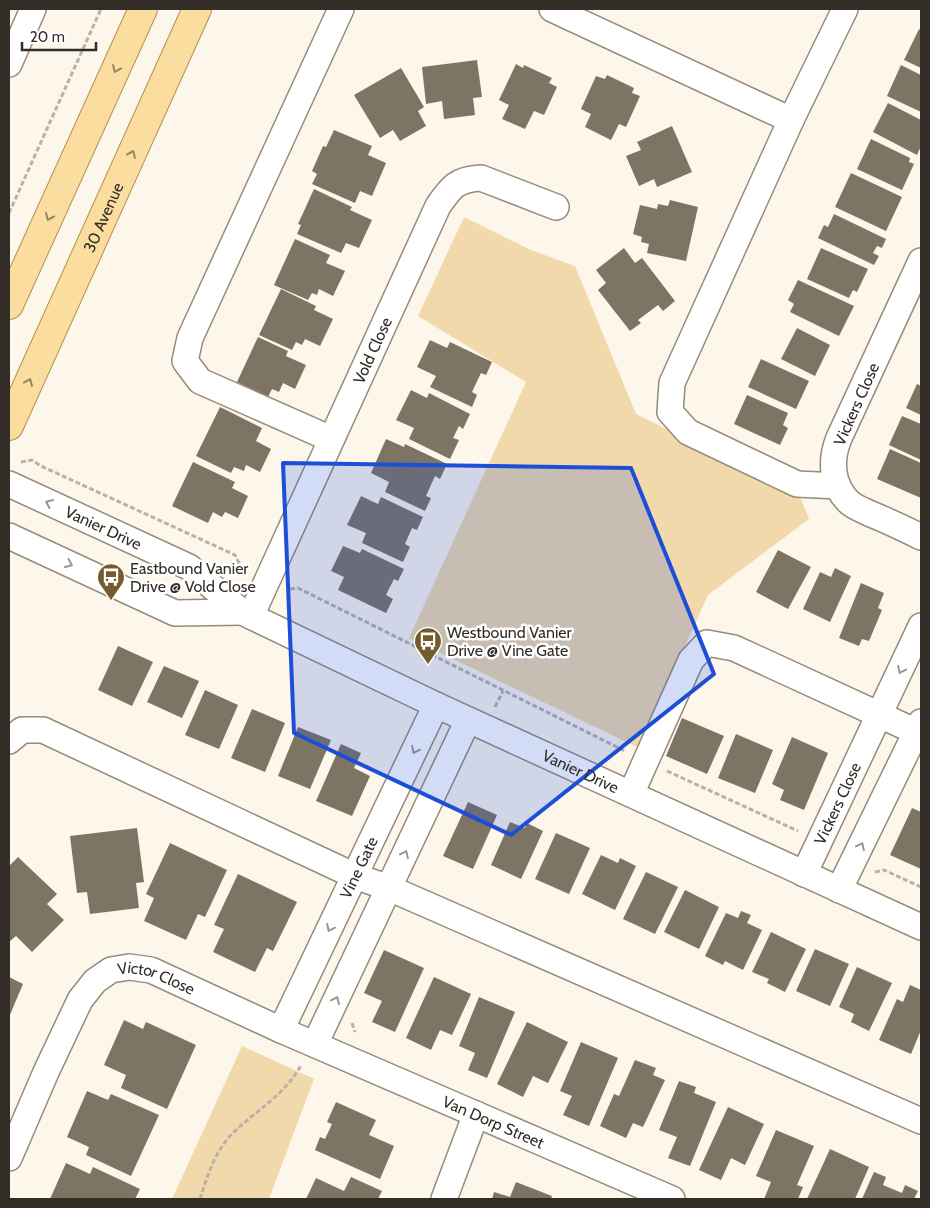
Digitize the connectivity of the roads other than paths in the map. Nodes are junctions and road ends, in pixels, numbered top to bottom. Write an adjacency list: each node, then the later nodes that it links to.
1 (33, 9): 7 (street)
2 (143, 9): 11 (main road, one-way to 11)
3 (197, 9): 12 (main road, 30 Avenue, one-way to 3)
4 (341, 9): 13 (street)
5 (552, 9): 8 (street)
6 (845, 9): 8 (street)
7 (9, 64)
8 (791, 120): 15 (street)
9 (556, 207): 13 (street, Vold Close)
10 (921, 261): 15 (street, Vickers Close)
11 (9, 305)
12 (9, 426)
13 (331, 439): 18 (street, Vold Close)
14 (9, 484): 18 (street, Vanier Drive, one-way to 14)
15 (838, 486): 17 (street, Vickers Close)
16 (9, 536): 18 (street, Vanier Drive, one-way to 18)
17 (921, 537)
18 (247, 614): 20 (street, Vanier Drive)
19 (921, 626): 21 (street, Vickers Close, one-way to 21)
20 (436, 706): 22 (street, Vanier Drive); 27 (street, Vine Gate, one-way to 27)
21 (880, 714): 23 (street); 25 (street); 26 (street, Vickers Close)
22 (468, 720): 25 (street, Vanier Drive); 28 (street, one-way to 22)
23 (920, 729): 29 (street, one-way to 23)
24 (9, 741): 27 (street)
25 (631, 794): 26 (street, Vanier Drive)
26 (804, 874): 29 (street, Vanier Drive)
27 (355, 876): 28 (street); 31 (street, Vine Gate, one-way to 31)
28 (389, 888): 32 (street, one-way to 28); 34 (street)
29 (839, 890): 30 (street, Vanier Drive)
30 (921, 927)
31 (281, 1030): 32 (street, Victor Close); 35 (street, Victor Close)
32 (309, 1053): 33 (street, Van Dorp Street)
33 (476, 1114): 36 (street, Van Dorp Street); 37 (street)
34 (921, 1121)
35 (9, 1158)
36 (646, 1194): 38 (street, Van Dorp Street)
37 (444, 1199)
38 (672, 1199)

